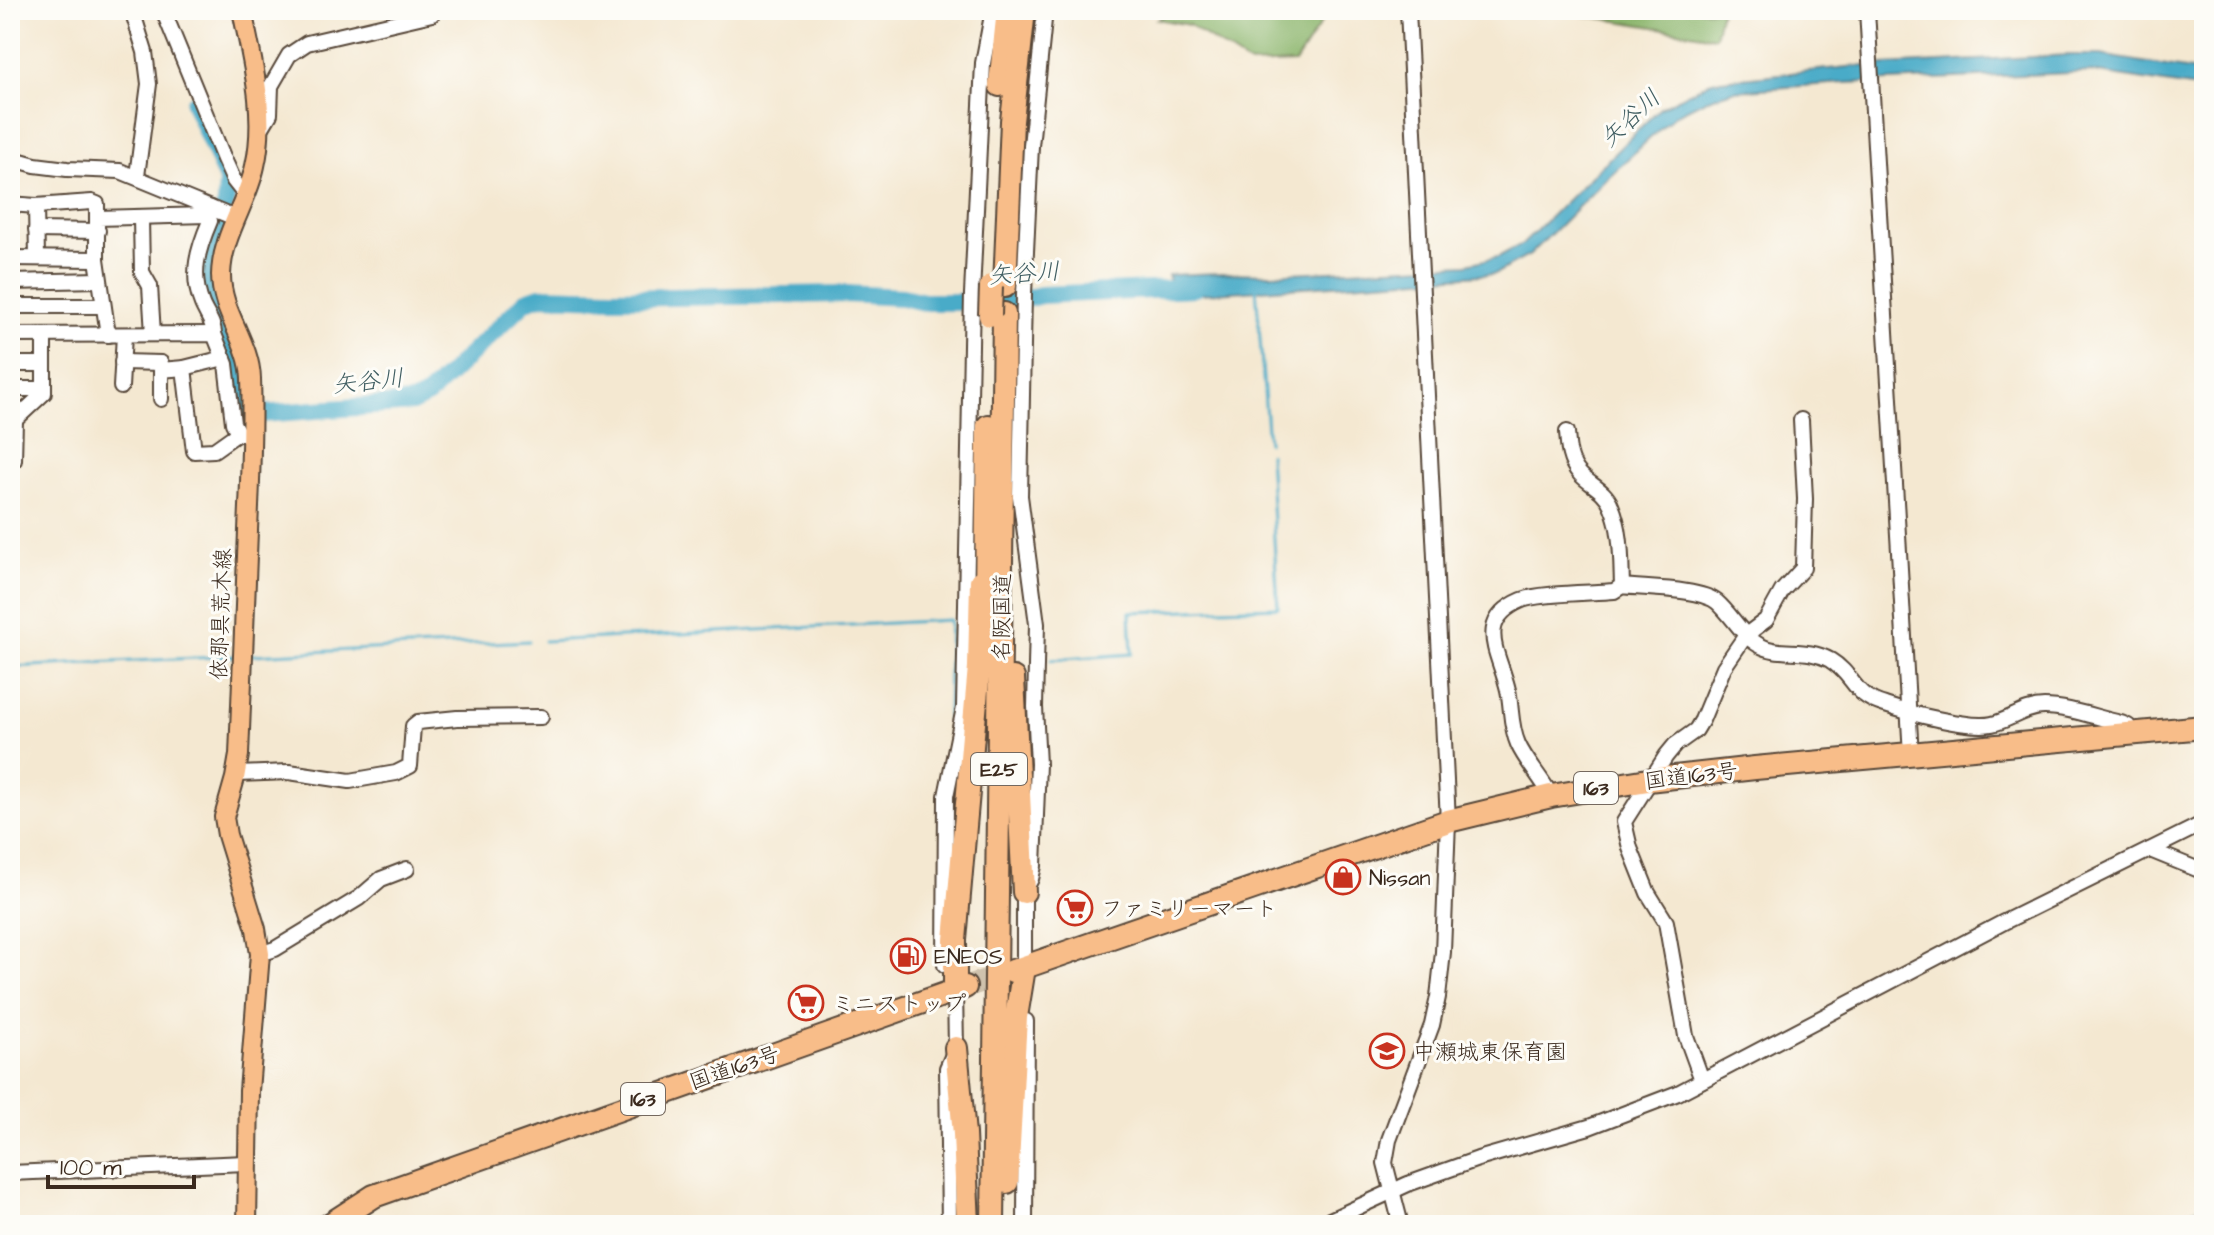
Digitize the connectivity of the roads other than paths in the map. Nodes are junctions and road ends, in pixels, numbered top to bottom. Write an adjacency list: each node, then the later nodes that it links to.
1 (132, 10): 13 (street)
2 (163, 10): 15 (street)
3 (242, 10): 11 (main road, 依那具荒木線)
4 (993, 10): 27 (street)
5 (1008, 10): 27 (highway, 名阪国道 / E25)
6 (1024, 10): 27 (highway, 名阪国道 / E25)
7 (1045, 10): 27 (street)
8 (1408, 10): 64 (street)
9 (1867, 10): 56 (street)
10 (432, 14): 11 (street)
11 (261, 129): 15 (main road, 依那具荒木線)
12 (10, 158): 13 (street)
13 (137, 176): 18 (street)
14 (100, 188): 20 (street)
15 (245, 195): 18 (main road, 依那具荒木線)
16 (10, 204): 17 (street)
17 (36, 206): 20 (street); 21 (street)
18 (219, 213): 19 (street); 31 (street); 48 (main road, 依那具荒木線)
19 (141, 218): 20 (street); 30 (street)
20 (97, 219): 21 (street); 24 (street)
21 (36, 230): 23 (street)
22 (10, 258): 23 (street)
23 (37, 258): 24 (street)
24 (97, 259): 25 (street)
25 (99, 280): 26 (street); 29 (street)
26 (10, 282)
27 (995, 300): 52 (highway, 名阪国道 / E25); 53 (highway, 名阪国道 / E25); 69 (street); 72 (street)
28 (10, 306): 29 (street)
29 (103, 306): 33 (street)
30 (153, 334): 31 (street); 34 (street)
31 (214, 334): 36 (street)
32 (10, 335): 35 (street)
33 (108, 335): 34 (street); 35 (street)
34 (124, 335): 37 (street)
35 (44, 336): 39 (street)
36 (224, 358): 40 (street); 48 (street)
37 (122, 362): 41 (street); 42 (street)
38 (10, 364): 39 (street)
39 (44, 364): 44 (street)
40 (184, 368): 41 (street); 48 (street)
41 (161, 370): 45 (street)
42 (121, 387)
43 (10, 389): 44 (street)
44 (44, 389): 46 (street)
45 (161, 399)
46 (16, 413): 50 (street)
47 (1801, 420): 55 (street)
48 (248, 424): 61 (main road, 依那具荒木線)
49 (1567, 432): 54 (street)
50 (12, 435): 51 (street)
51 (10, 460)
52 (987, 493): 72 (highway); 82 (highway, 名阪国道 / E25)
53 (1002, 533): 69 (highway); 83 (highway, 名阪国道 / E25)
54 (1622, 586): 55 (street); 63 (street)
55 (1746, 635): 56 (street); 62 (street)
56 (1907, 711): 59 (street); 60 (street)
57 (541, 717): 61 (street)
58 (2204, 727): 59 (highway, 国道163号 / 163)
59 (2132, 735): 60 (highway, 国道163号 / 163)
60 (1911, 755): 62 (highway, 国道163号 / 163)
61 (236, 774): 70 (main road, 依那具荒木線)
62 (1648, 780): 63 (highway, 国道163号 / 163); 74 (street)
63 (1551, 796): 64 (highway, 国道163号 / 163)
64 (1448, 821): 71 (highway, 国道163号 / 163); 77 (street)
65 (2204, 823): 66 (street)
66 (2150, 850): 68 (street); 74 (street)
67 (407, 869): 70 (street)
68 (2204, 872)
69 (1024, 892): 71 (street)
70 (260, 954): 75 (main road, 依那具荒木線)
71 (1018, 970): 84 (highway); 85 (street)
72 (955, 990): 73 (street); 79 (highway, 国道163号 / 163)
73 (956, 1048): 80 (street); 81 (highway)
74 (1702, 1080): 77 (street)
75 (246, 1163): 76 (street); 78 (main road, 依那具荒木線)
76 (10, 1173)
77 (1392, 1192): 86 (street); 87 (street)
78 (247, 1225)
79 (329, 1225)
80 (949, 1225)
81 (968, 1225)
82 (979, 1225)
83 (993, 1225)
84 (1003, 1225)
85 (1025, 1225)
86 (1319, 1225)
87 (1401, 1225)

